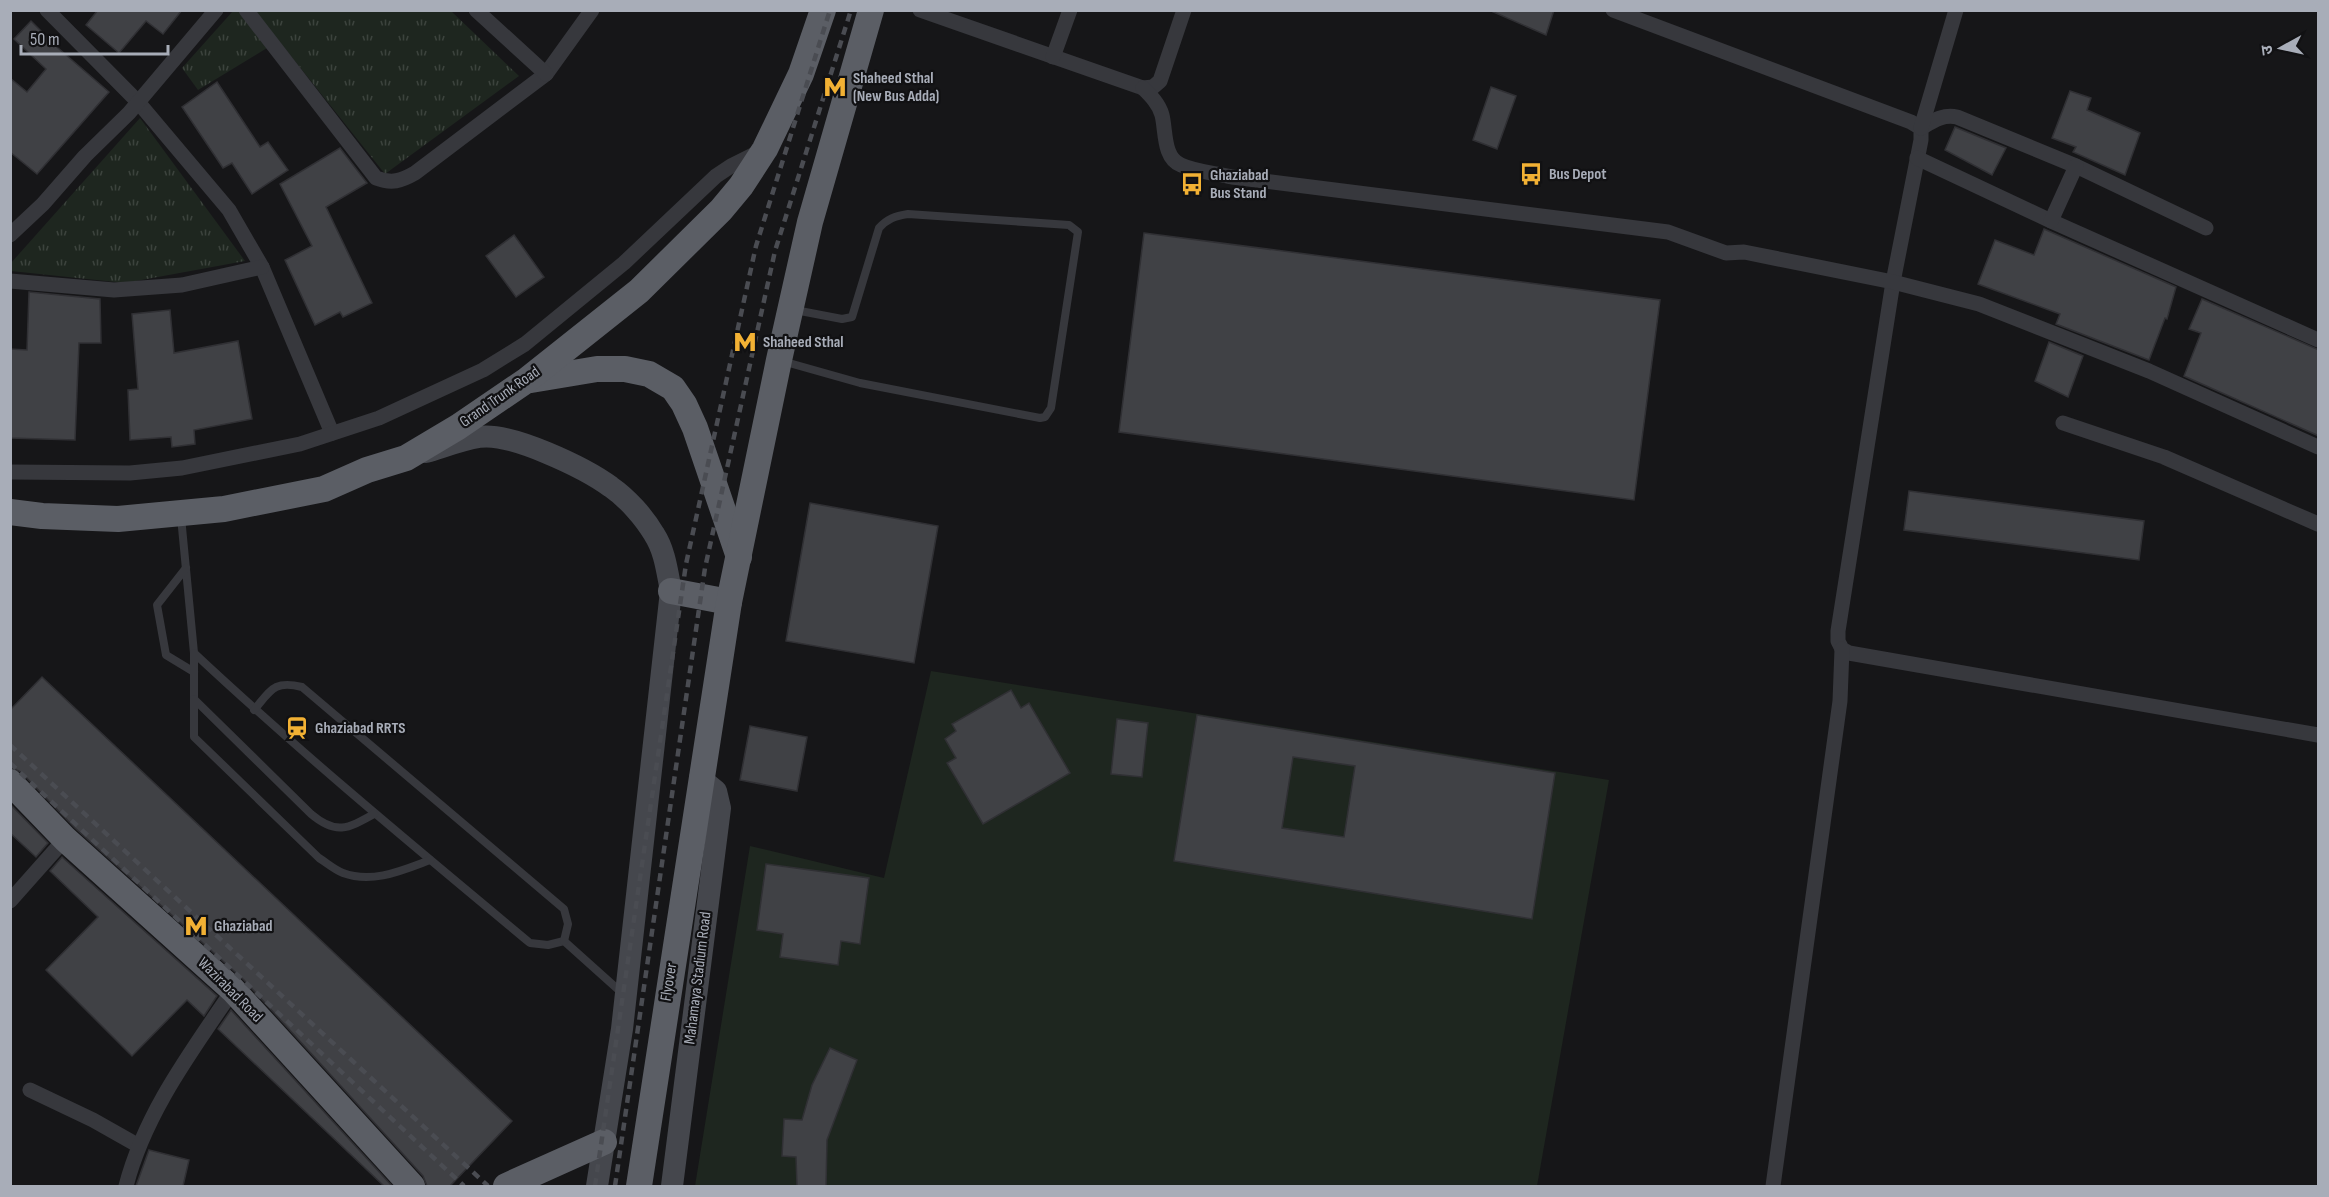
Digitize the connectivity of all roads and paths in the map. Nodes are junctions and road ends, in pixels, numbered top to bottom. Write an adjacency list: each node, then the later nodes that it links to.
1 (47, 10): 16 (street)
2 (216, 10): 16 (street)
3 (246, 10): 14 (street)
4 (476, 10): 14 (street)
5 (592, 10): 14 (street)
6 (822, 10): 18 (highway, Grand Trunk Road)
7 (871, 10): 27 (highway)
8 (920, 10): 13 (street)
9 (1070, 10): 13 (street)
10 (1184, 10): 15 (street)
11 (1613, 10): 17 (street)
12 (1956, 10): 17 (street)
13 (1053, 57): 15 (street)
14 (546, 74)
15 (1143, 88): 26 (street)
16 (138, 102): 23 (street); 24 (street)
17 (1921, 128): 19 (street); 20 (street)
18 (765, 149): 30 (highway, Grand Trunk Road); 32 (street)
19 (1917, 158): 21 (street); 26 (street)
20 (2076, 166): 21 (street); 22 (street)
21 (2051, 221): 28 (street)
22 (2206, 228)
23 (10, 235)
24 (262, 267): 25 (street); 32 (street)
25 (10, 281)
26 (1893, 282): 33 (street); 43 (street)
27 (790, 309): 29 (highway); 29 (lane)
28 (2319, 340)
29 (779, 360): 39 (highway)
30 (527, 380): 34 (highway, Grand Trunk Road); 39 (highway)
31 (2063, 423): 38 (street)
32 (332, 433): 35 (street)
33 (2319, 447)
34 (406, 458): 37 (highway, Grand Trunk Road); 41 (main road)
35 (10, 472)
36 (10, 512): 37 (highway, Grand Trunk Road)
37 (181, 513): 40 (lane)
38 (2319, 524)
39 (740, 557): 42 (highway)
40 (186, 568): 44 (lane); 45 (lane)
41 (670, 591): 42 (highway); 57 (main road)
42 (729, 602): 50 (highway)
43 (1842, 649): 48 (street); 67 (street)
44 (194, 653): 45 (lane); 47 (lane)
45 (194, 672): 46 (lane)
46 (194, 699): 51 (lane); 53 (lane)
47 (254, 710): 51 (lane); 55 (lane)
48 (2319, 735)
49 (10, 782): 52 (highway, Wazirabad Road)
50 (699, 789): 65 (highway, Flyover); 66 (main road, Mahamaya Stadium Road)
51 (374, 814): 53 (lane)
52 (65, 839): 54 (street); 56 (highway, Wazirabad Road)
53 (430, 860): 55 (lane)
54 (10, 901)
55 (564, 941): 57 (lane)
56 (233, 990): 60 (street); 62 (highway, Wazirabad Road)
57 (626, 996): 59 (main road)
58 (30, 1090): 60 (street)
59 (604, 1142): 63 (highway); 64 (main road)
60 (139, 1146): 61 (street)
61 (126, 1186)
62 (412, 1186)
63 (506, 1186)
64 (597, 1186)
65 (639, 1186)
66 (672, 1186)
67 (1773, 1186)

